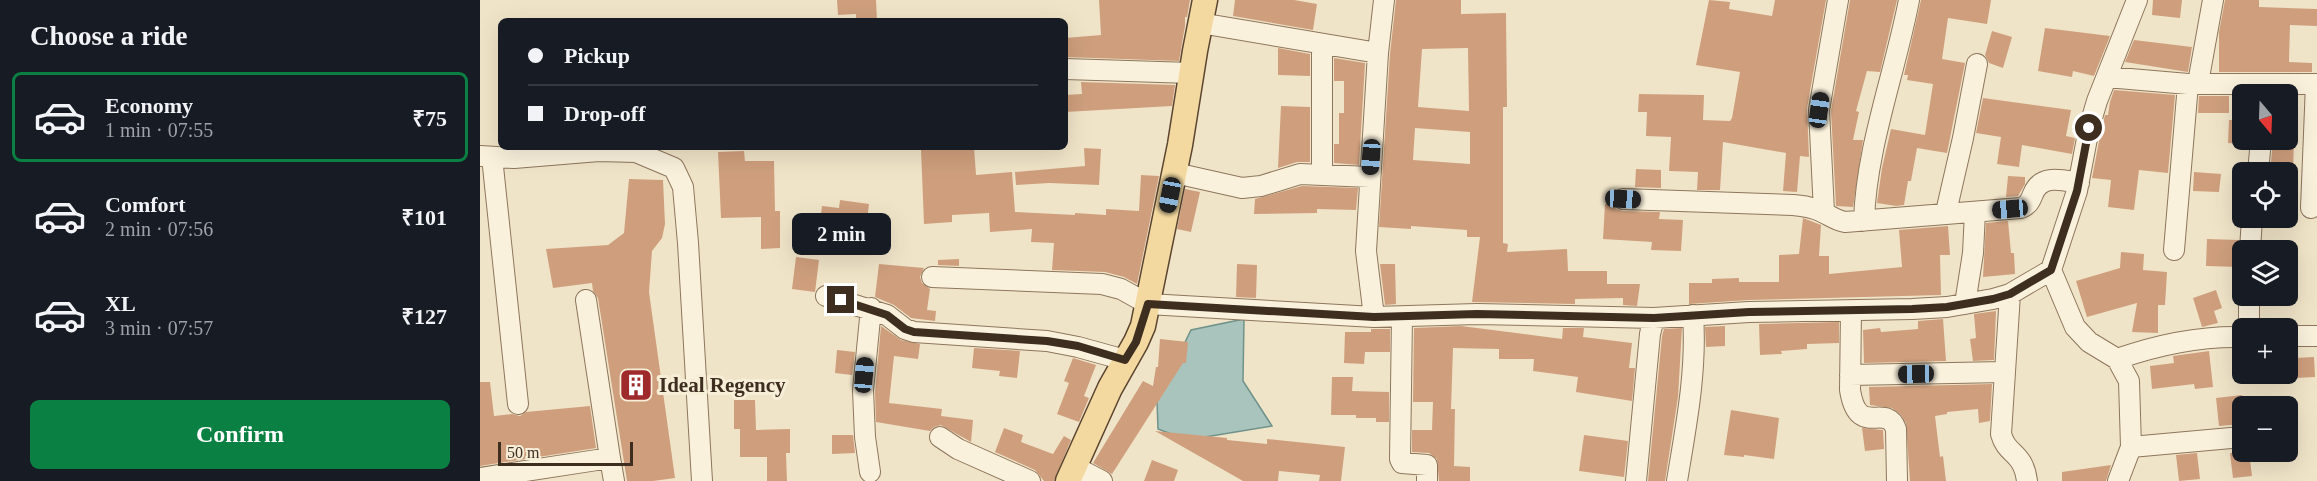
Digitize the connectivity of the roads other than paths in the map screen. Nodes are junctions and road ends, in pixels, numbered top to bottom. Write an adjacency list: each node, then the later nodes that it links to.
1 (1384, 0): 8 (street)
2 (1839, 0): 24 (street)
3 (1909, 0): 27 (street)
4 (2137, 0): 12 (street)
5 (2213, 0): 13 (street)
6 (1203, 11): 7 (street); 11 (main road)
7 (1322, 44): 8 (street); 19 (street)
8 (1378, 53): 20 (street)
9 (1977, 64): 25 (street)
10 (1068, 69): 11 (street)
11 (1191, 73): 18 (main road)
12 (2107, 77): 13 (street); 21 (street)
13 (2193, 83): 15 (street); 28 (street)
14 (2316, 84): 16 (street); 23 (street)
15 (2232, 86)
16 (2298, 86)
17 (486, 156): 49 (street); 58 (street)
18 (1175, 174): 19 (street); 34 (main road)
19 (1322, 174): 20 (street)
20 (1370, 177): 39 (street)
21 (2079, 183): 26 (street); 29 (street)
22 (1623, 199): 24 (street)
23 (2311, 208)
24 (1824, 212): 27 (street)
25 (1946, 212): 26 (street); 27 (street)
26 (1975, 212): 35 (street)
27 (1864, 221)
28 (2174, 250)
29 (2051, 270): 31 (street); 45 (street)
30 (932, 277): 34 (street)
31 (2010, 294): 35 (street); 47 (street)
32 (825, 296): 36 (street)
33 (586, 300): 53 (street)
34 (1148, 304): 39 (street); 46 (main road)
35 (1965, 304): 37 (street)
36 (871, 308): 46 (street); 54 (street)
37 (1851, 311): 38 (street); 48 (street)
38 (1693, 315): 41 (street); 63 (street)
39 (1374, 317): 40 (street)
40 (1402, 317): 41 (street); 61 (street)
41 (1654, 318): 62 (street)
42 (2298, 336): 43 (street)
43 (2317, 336)
44 (2232, 338): 45 (street)
45 (2117, 359): 52 (street)
46 (1125, 360): 55 (main road)
47 (2004, 372): 48 (street); 65 (street)
48 (1850, 375): 64 (street)
49 (518, 404)
50 (940, 437): 59 (street)
51 (2232, 438): 52 (street)
52 (2131, 447): 66 (street)
53 (610, 458): 56 (street); 57 (street)
54 (870, 472)
55 (1072, 474): 60 (street)
56 (480, 478)
57 (614, 481)
58 (702, 481)
59 (1030, 481)
60 (1102, 481)
61 (1427, 481)
62 (1636, 481)
63 (1677, 481)
64 (1897, 481)
65 (2027, 481)
66 (2118, 481)

